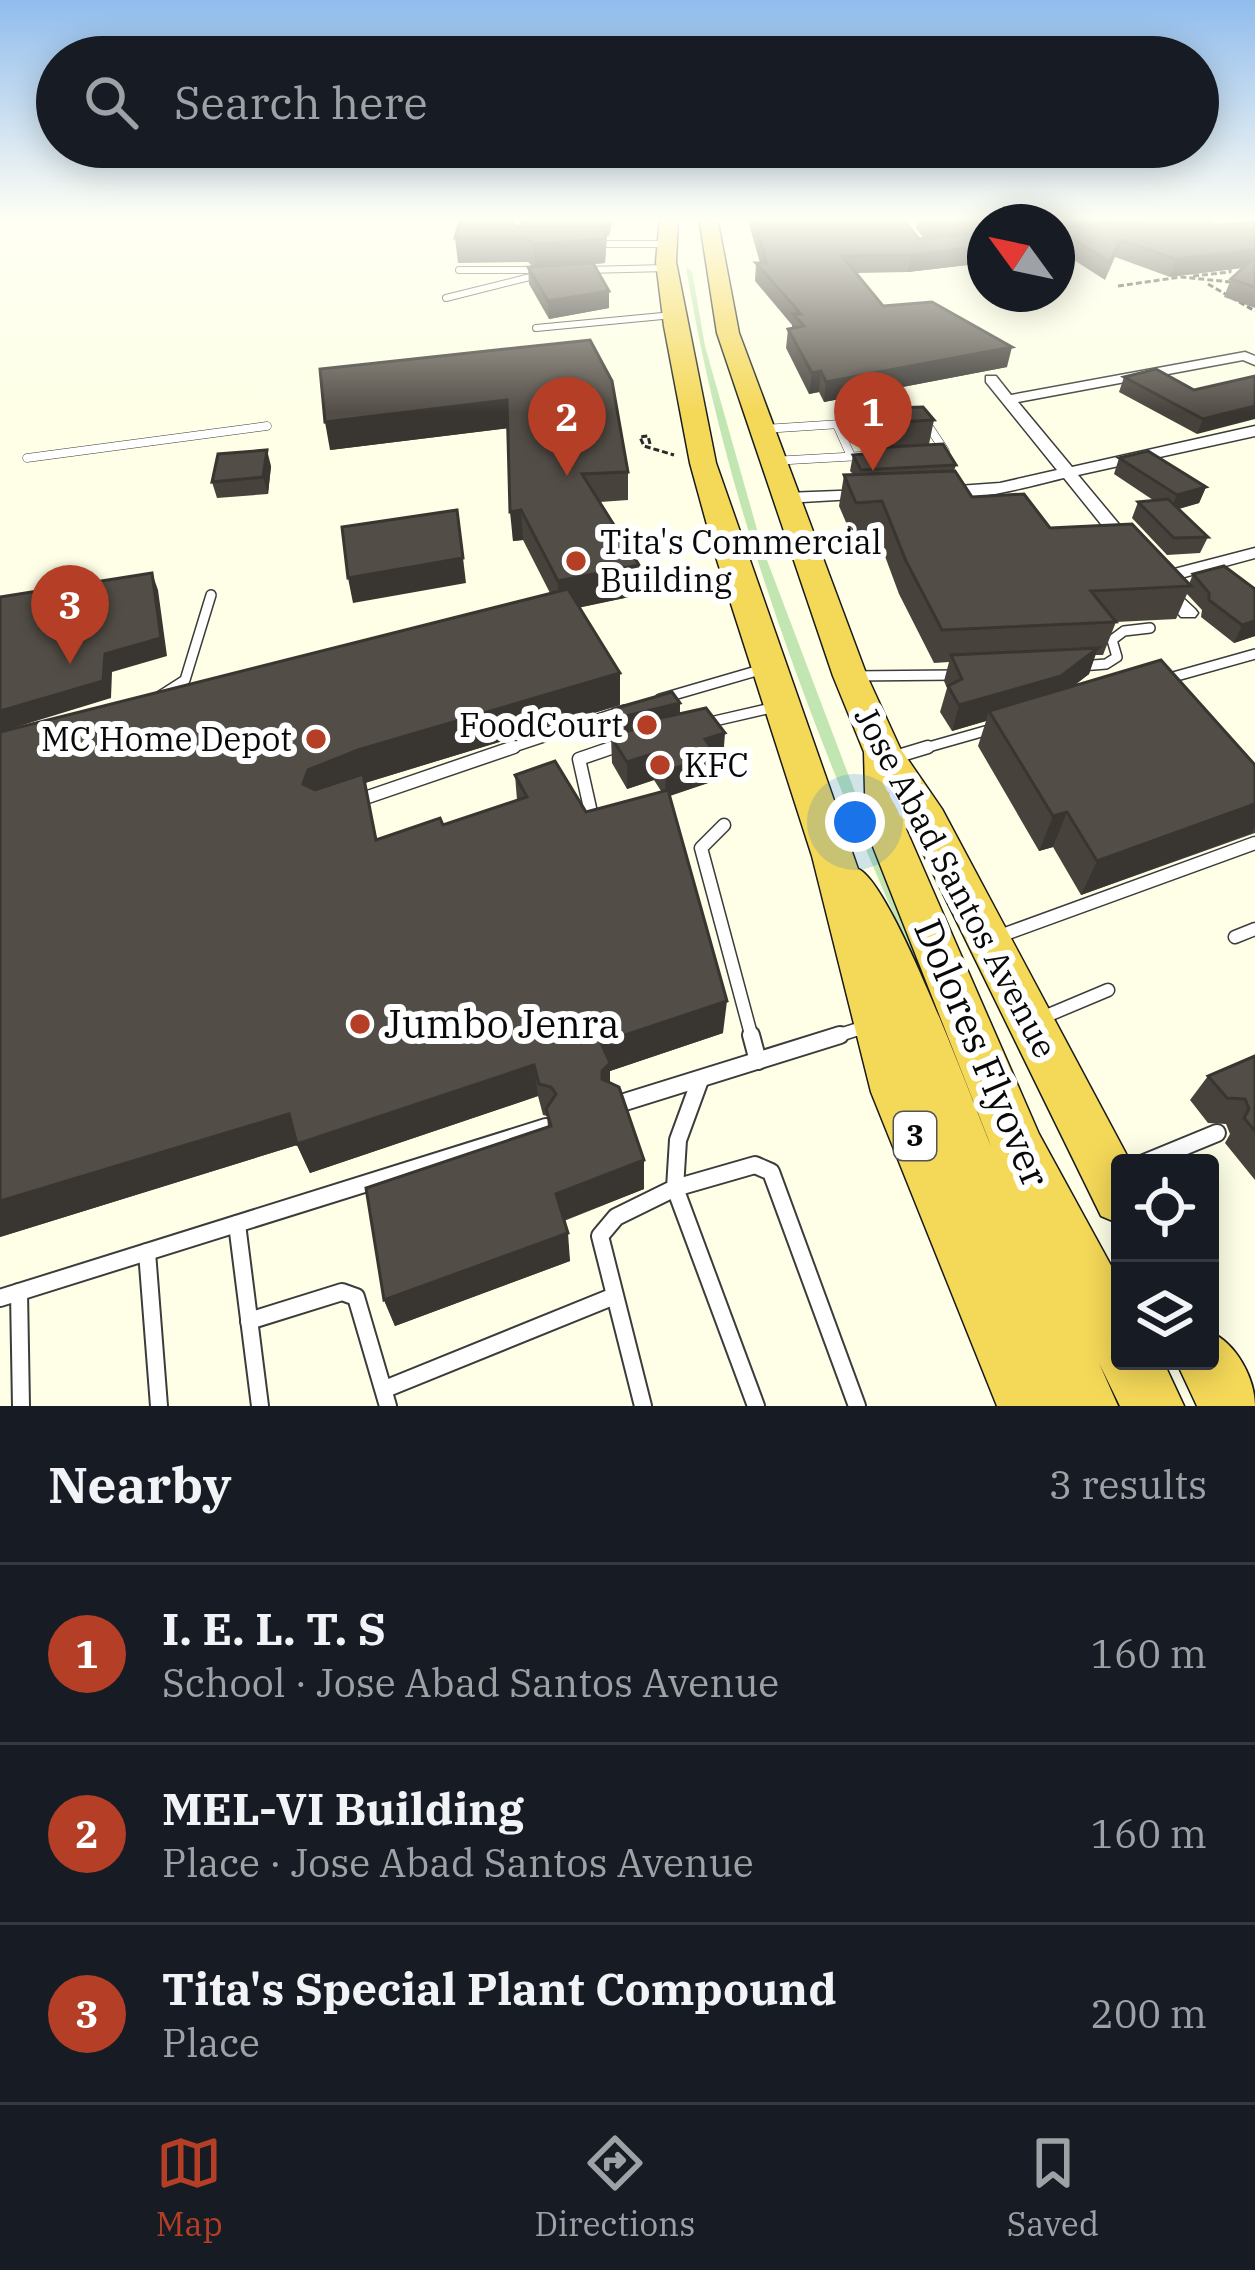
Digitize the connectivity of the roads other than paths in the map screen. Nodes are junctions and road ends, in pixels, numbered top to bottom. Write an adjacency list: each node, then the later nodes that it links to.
1 (499, 283): 4 (lane)
2 (676, 283): 5 (highway, Jose Abad Santos Avenue / 3)
3 (709, 283): 14 (highway, Jose Abad Santos Avenue / 3)
4 (446, 298)
5 (674, 315): 6 (lane); 31 (highway, Jose Abad Santos Avenue / 3)
6 (536, 328)
7 (1255, 361): 9 (street)
8 (991, 379): 9 (street)
9 (1012, 399): 21 (street)
10 (910, 420): 16 (lane)
11 (892, 421): 12 (lane)
12 (837, 424): 14 (lane); 18 (lane)
13 (267, 426): 19 (lane)
14 (760, 430): 20 (highway, Jose Abad Santos Avenue / 3)
15 (1255, 431): 21 (street)
16 (921, 453)
17 (874, 455): 18 (lane)
18 (851, 456): 20 (lane)
19 (27, 458)
20 (771, 461): 24 (highway, Jose Abad Santos Avenue / 3)
21 (1066, 474): 22 (street); 26 (street)
22 (935, 493)
23 (892, 494): 24 (street)
24 (785, 498): 34 (highway, Jose Abad Santos Avenue / 3)
25 (1255, 554): 26 (street)
26 (1157, 579): 28 (street)
27 (211, 595): 36 (lane)
28 (1188, 613)
29 (1150, 628): 32 (lane)
30 (1255, 654): 35 (lane)
31 (766, 668): 37 (highway, Jose Abad Santos Avenue / 3); 42 (lane)
32 (1064, 668)
33 (962, 674): 34 (lane)
34 (850, 676): 41 (highway, Jose Abad Santos Avenue / 3)
35 (1140, 686)
36 (148, 704)
37 (779, 706): 39 (lane); 46 (highway, Jose Abad Santos Avenue / 3)
38 (1002, 726): 41 (lane)
39 (688, 727)
40 (647, 738): 43 (lane)
41 (885, 756): 49 (highway, Jose Abad Santos Avenue / 3); 60 (highway, Dolores Flyover / 3)
42 (344, 805)
43 (590, 808)
44 (724, 825): 53 (lane)
45 (1255, 843): 49 (lane)
46 (832, 856): 52 (highway, Jose Abad Santos Avenue / 3); 60 (highway, Dolores Flyover / 3)
47 (1255, 929): 48 (lane)
48 (1235, 937)
49 (988, 940): 51 (highway, Jose Abad Santos Avenue / 3)
50 (1108, 990): 51 (lane)
51 (1031, 1023): 59 (highway, Jose Abad Santos Avenue / 3)
52 (877, 1024): 53 (lane); 77 (highway, Jose Abad Santos Avenue / 3)
53 (758, 1061): 54 (lane)
54 (700, 1080): 55 (lane); 61 (lane)
55 (616, 1106)
56 (546, 1127): 62 (lane)
57 (1217, 1133): 58 (lane)
58 (1172, 1154)
59 (1111, 1157)
60 (996, 1158): 67 (highway, Dolores Flyover / 3); 78 (highway, Dolores Flyover / 3)
61 (675, 1188): 65 (lane); 75 (lane); 76 (lane)
62 (237, 1224): 63 (lane); 66 (lane)
63 (147, 1252): 64 (lane); 72 (lane)
64 (10, 1295): 71 (lane)
65 (611, 1297): 70 (lane); 74 (lane)
66 (249, 1322): 70 (lane); 73 (lane)
67 (1111, 1329)
68 (1135, 1370): 79 (highway)
69 (1211, 1370): 80 (highway)
70 (387, 1398)
71 (21, 1406)
72 (159, 1406)
73 (260, 1406)
74 (643, 1406)
75 (756, 1406)
76 (857, 1406)
77 (1028, 1406)
78 (1087, 1406)
79 (1153, 1406)
80 (1231, 1406)

